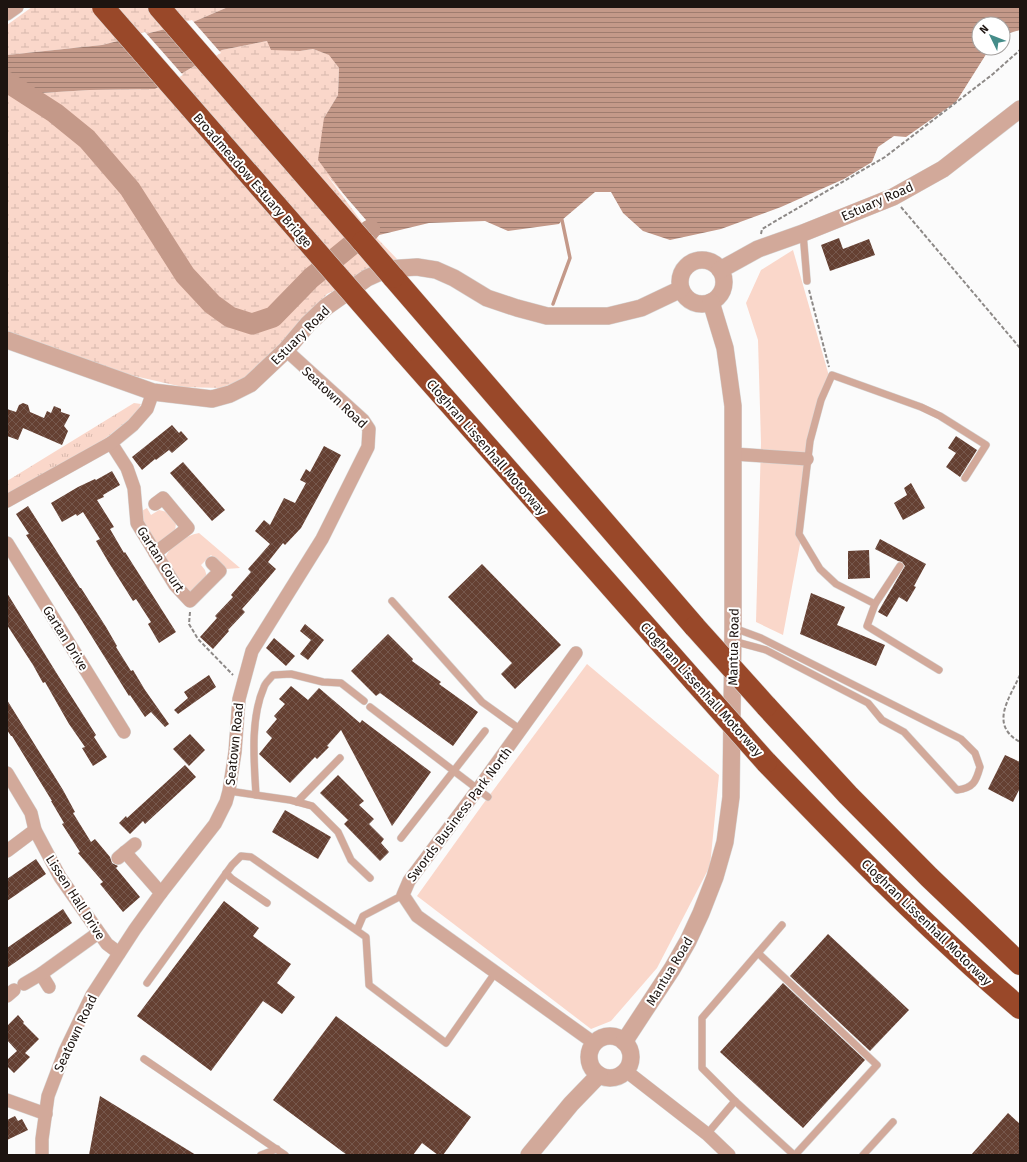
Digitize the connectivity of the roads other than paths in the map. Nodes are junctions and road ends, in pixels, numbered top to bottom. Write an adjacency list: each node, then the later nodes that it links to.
1 (17, 7): 4 (street)
2 (103, 7): 13 (highway, Broadmeadow Estuary Bridge, bridge)
3 (159, 7): 56 (highway, bridge)
4 (7, 14)
5 (1020, 109): 6 (street, Estuary Road)
6 (803, 233): 7 (street, Estuary Road); 8 (lane)
7 (720, 270): 9 (street); 10 (street)
8 (807, 281)
9 (681, 289): 10 (street); 12 (street, Estuary Road)
10 (711, 302): 16 (street, Mantua Road)
11 (7, 340): 14 (street, Estuary Road)
12 (286, 350): 14 (street, Estuary Road); 38 (street, Seatown Road)
13 (404, 352): 62 (highway, Cloghran Lissenhall Motorway, bridge)
14 (153, 392): 15 (street)
15 (111, 443): 19 (street); 22 (street, Gartan Court)
16 (734, 454): 17 (street); 27 (street, Mantua Road)
17 (807, 459): 18 (lane); 26 (lane)
18 (965, 478)
19 (7, 501)
20 (155, 504): 22 (street)
21 (7, 543): 34 (street, Gartan Drive)
22 (156, 553): 23 (street, Gartan Court)
23 (212, 563)
24 (900, 566): 26 (lane)
25 (392, 601): 32 (lane)
26 (875, 604): 29 (lane)
27 (733, 635): 27 (lane); 63 (street, Mantua Road)
28 (576, 653): 32 (street, Swords Business Park North)
29 (939, 670)
30 (364, 702): 40 (lane)
31 (370, 707): 36 (lane)
32 (521, 730): 39 (street, Swords Business Park North)
33 (485, 731): 36 (lane)
34 (124, 732)
35 (340, 758): 41 (lane)
36 (454, 770): 39 (lane); 43 (lane)
37 (7, 773): 42 (street, Lissen Hall Drive)
38 (230, 791): 40 (lane); 48 (street, Seatown Road)
39 (483, 793): 49 (street, Swords Business Park North)
40 (256, 795): 41 (lane)
41 (297, 802): 47 (lane)
42 (35, 830): 44 (street); 53 (street, Lissen Hall Drive)
43 (401, 838)
44 (7, 851)
45 (126, 851): 48 (street)
46 (226, 873): 50 (lane); 52 (lane); 59 (lane)
47 (370, 878)
48 (161, 893): 54 (street, Seatown Road)
49 (403, 895): 52 (lane); 57 (street, Swords Business Park North)
50 (267, 903)
51 (782, 924): 55 (lane)
52 (356, 930): 57 (lane)
53 (98, 933): 54 (street, Lissen Hall Drive); 58 (street)
54 (119, 953): 70 (street, Seatown Road)
55 (758, 953): 69 (lane); 79 (lane)
56 (1020, 964)
57 (495, 973): 64 (street, Swords Business Park North)
58 (41, 974): 60 (street); 61 (street)
59 (147, 983)
60 (49, 987)
61 (15, 990)
62 (1020, 1008)
63 (624, 1042): 64 (street); 66 (street)
64 (594, 1043): 67 (street)
65 (144, 1060): 73 (lane)
66 (626, 1071): 67 (street); 72 (street)
67 (599, 1075): 77 (street)
68 (7, 1100): 70 (street)
69 (735, 1101): 72 (lane); 79 (lane)
70 (46, 1114): 74 (street, Seatown Road)
71 (893, 1122): 80 (lane)
72 (707, 1134): 78 (street)
73 (277, 1149): 75 (lane); 76 (lane)
74 (42, 1155)
75 (261, 1155)
76 (285, 1155)
77 (529, 1155)
78 (729, 1155)
79 (795, 1155)
80 (863, 1155)

